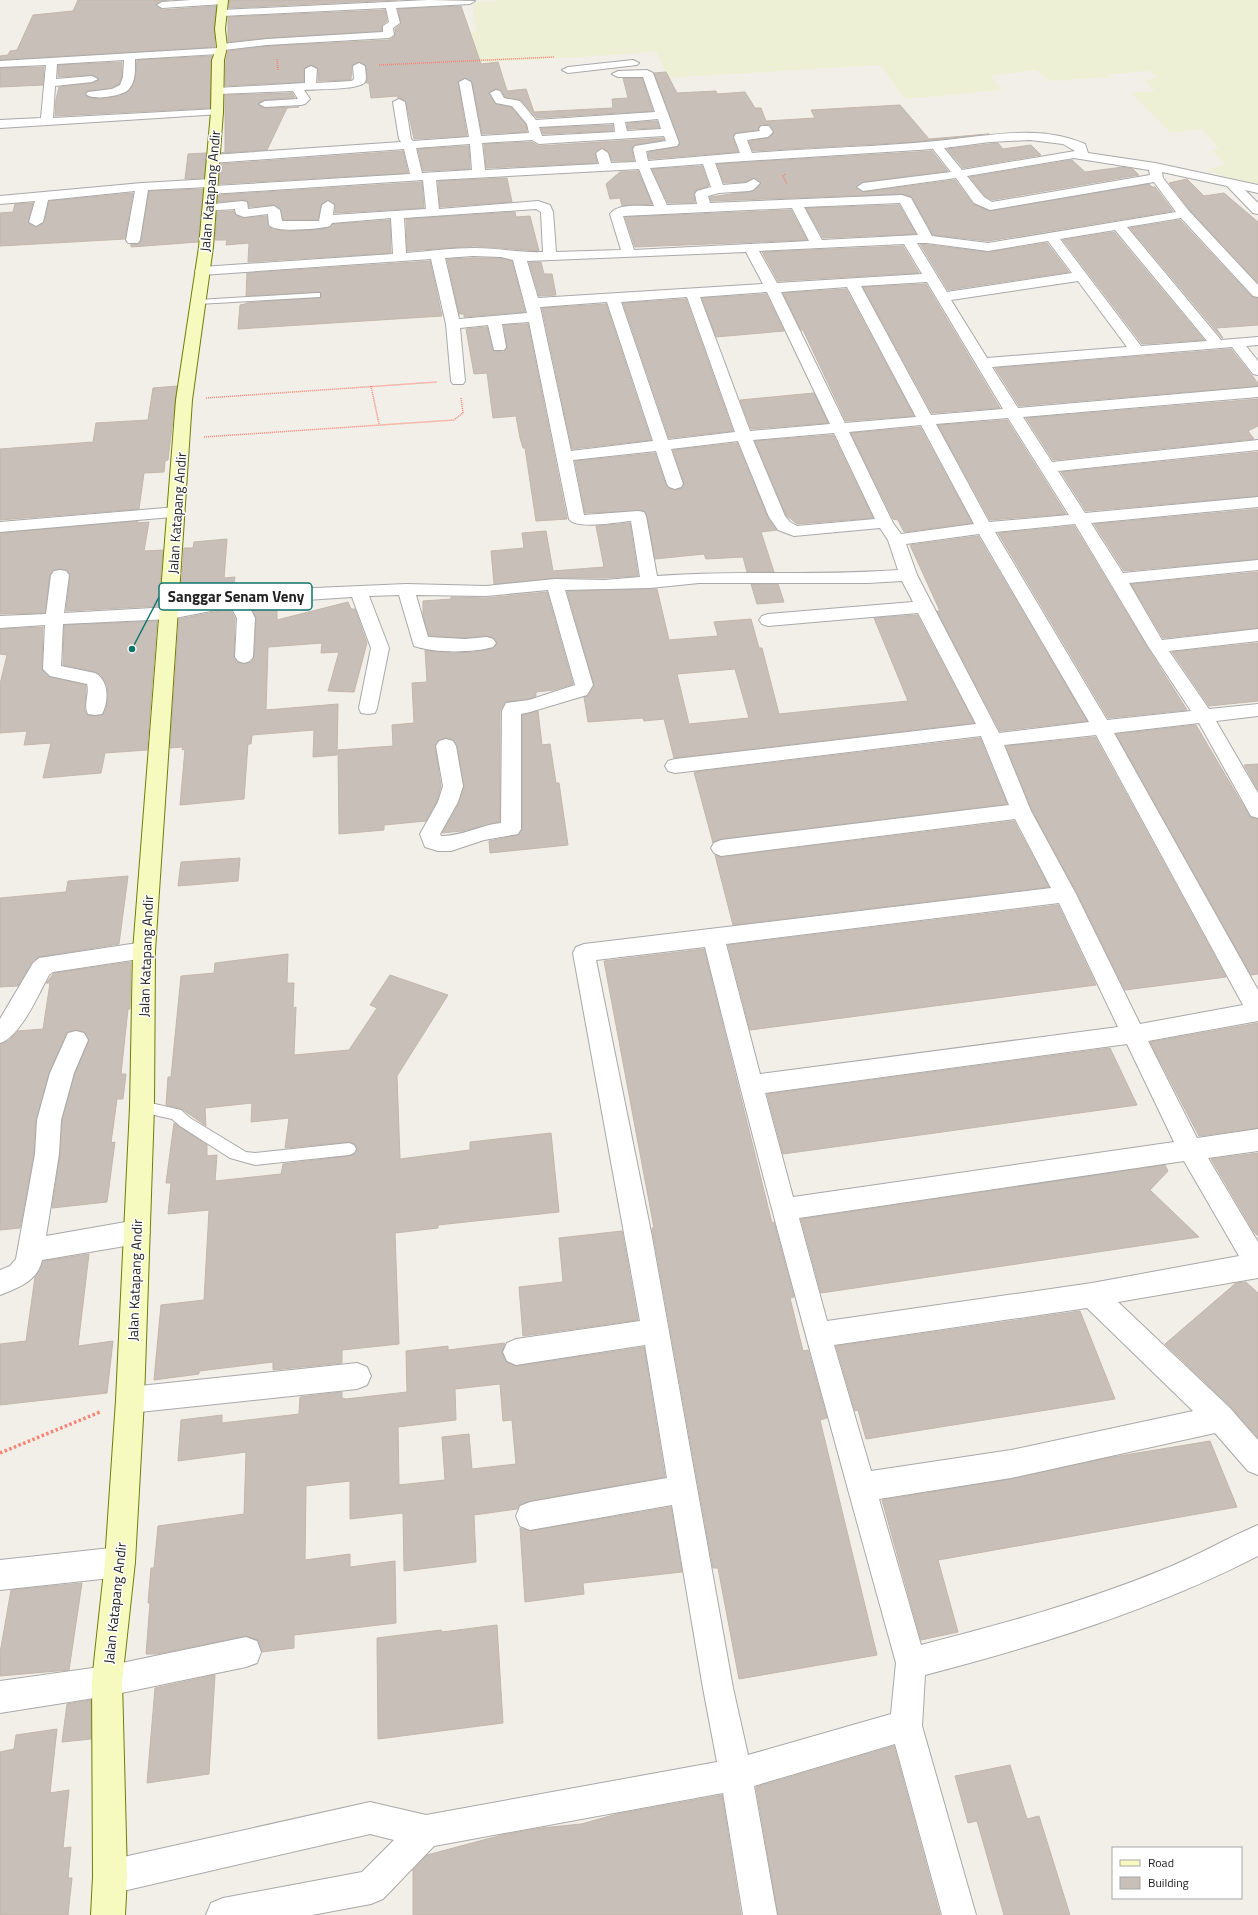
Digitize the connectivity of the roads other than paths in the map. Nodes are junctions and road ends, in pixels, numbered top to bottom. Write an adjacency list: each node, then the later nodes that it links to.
1 (223, 1): 5 (street); 7 (street, Jalan Katapang Andir)
2 (443, 1): 3 (street); 6 (street)
3 (470, 1)
4 (333, 4): 6 (street); 7 (street)
5 (162, 5)
6 (390, 5): 8 (street)
7 (222, 13): 8 (street, Jalan Katapang Andir)
8 (221, 49): 9 (street); 22 (street, Jalan Katapang Andir)
9 (130, 57): 10 (street); 24 (street)
10 (52, 61): 11 (street); 19 (street)
11 (0, 64)
12 (359, 66): 21 (street)
13 (310, 69): 21 (street)
14 (568, 70): 15 (street)
15 (647, 73): 16 (street); 28 (street)
16 (618, 74)
17 (92, 79): 19 (street)
18 (465, 82): 36 (street)
19 (50, 83): 30 (street)
20 (296, 87): 21 (street); 22 (street); 26 (street)
21 (310, 87)
22 (217, 91): 27 (street, Jalan Katapang Andir)
23 (496, 93): 33 (street)
24 (92, 94)
25 (399, 102): 37 (street)
26 (265, 104)
27 (217, 112): 30 (street); 43 (street, Jalan Katapang Andir)
28 (662, 115): 29 (street); 34 (street)
29 (619, 119): 33 (street); 35 (street)
30 (47, 121): 31 (street)
31 (0, 124)
32 (765, 129): 42 (street)
33 (534, 130): 36 (street); 39 (street)
34 (670, 132): 35 (street); 47 (street)
35 (622, 135): 39 (street)
36 (476, 140): 37 (street); 51 (street)
37 (409, 144): 43 (street); 45 (street)
38 (936, 145): 40 (street); 41 (street); 50 (street)
39 (584, 146): 48 (street)
40 (900, 148): 42 (street); 53 (street)
41 (1082, 155): 49 (street); 50 (street)
42 (747, 157): 44 (street)
43 (212, 159): 60 (street, Jalan Katapang Andir)
44 (708, 160): 47 (street); 58 (street)
45 (414, 162): 46 (street); 52 (street)
46 (400, 163)
47 (643, 165): 48 (street); 66 (street)
48 (606, 167): 51 (street)
49 (1156, 172): 50 (street); 55 (street); 70 (street)
50 (960, 174): 53 (street)
51 (479, 175): 52 (street)
52 (423, 176): 60 (street); 68 (street)
53 (924, 180): 57 (street)
54 (754, 183): 58 (street)
55 (1232, 184): 59 (street); 67 (street)
56 (142, 187): 60 (street); 61 (street); 75 (street)
57 (863, 187)
58 (718, 189): 65 (street)
59 (1258, 189)
60 (210, 194): 71 (street); 85 (street, Jalan Katapang Andir)
61 (42, 197): 62 (street); 72 (street)
62 (0, 200)
63 (328, 205): 71 (street)
64 (798, 205): 65 (street); 77 (street); 78 (street)
65 (704, 208): 66 (street)
66 (662, 209): 81 (street)
67 (1258, 210)
68 (433, 213): 69 (street); 82 (street)
69 (397, 214): 71 (street); 83 (street)
70 (1184, 214): 73 (street); 91 (street)
71 (327, 219)
72 (36, 222)
73 (1118, 225): 74 (street); 101 (street)
74 (1051, 236): 77 (street); 86 (street)
75 (134, 240)
76 (908, 240): 77 (street); 78 (street); 87 (street)
77 (927, 240)
78 (817, 244): 79 (street)
79 (751, 248): 81 (street); 89 (street)
80 (437, 254): 83 (street); 84 (street); 98 (street)
81 (629, 254): 82 (street)
82 (550, 256): 84 (street)
83 (400, 257): 85 (street)
84 (519, 257): 96 (street)
85 (202, 271): 95 (street, Jalan Katapang Andir)
86 (1081, 276): 93 (street); 103 (street)
87 (930, 278): 88 (street); 93 (street)
88 (852, 283): 89 (street); 109 (street)
89 (772, 288): 90 (street); 110 (street)
90 (692, 293): 94 (street); 111 (street)
91 (1258, 293)
92 (317, 295): 95 (lane)
93 (943, 297): 104 (street)
94 (613, 298): 96 (street); 112 (street)
95 (198, 302): 118 (street, Jalan Katapang Andir)
96 (533, 310): 97 (street); 114 (street)
97 (494, 321): 98 (street); 102 (street)
98 (453, 324): 106 (street)
99 (1258, 341): 100 (street)
100 (1235, 342): 101 (street); 105 (street)
101 (1217, 344): 103 (street)
102 (499, 347)
103 (1137, 350): 104 (street)
104 (982, 363): 108 (street)
105 (1258, 371)
106 (458, 381)
107 (1258, 392): 108 (street)
108 (1013, 414): 109 (street); 115 (street)
109 (926, 420): 110 (street); 122 (street)
110 (838, 429): 111 (street); 120 (street)
111 (744, 436): 112 (street); 120 (street)
112 (660, 445): 114 (street); 116 (street)
113 (1258, 445): 115 (street)
114 (564, 456): 128 (street)
115 (1047, 467): 119 (street)
116 (675, 484)
117 (1258, 502): 119 (street)
118 (177, 512): 121 (street); 134 (street, Jalan Katapang Andir)
119 (1080, 519): 122 (street); 127 (street)
120 (885, 523): 123 (street)
121 (0, 527)
122 (984, 528): 123 (street); 146 (street)
123 (896, 540): 125 (street)
124 (1258, 565): 127 (street)
125 (908, 574): 128 (street); 133 (street)
126 (60, 575): 135 (street)
127 (1118, 580): 140 (street)
128 (650, 583): 129 (street)
129 (555, 584): 130 (street); 148 (street)
130 (406, 590): 131 (street); 139 (street)
131 (359, 593): 132 (street); 142 (street)
132 (238, 600): 134 (street); 141 (street)
133 (924, 606): 136 (street); 147 (street)
134 (170, 614): 135 (street); 155 (street, Jalan Katapang Andir)
135 (54, 619): 137 (street); 143 (street)
136 (768, 620)
137 (0, 622)
138 (1258, 635): 140 (street)
139 (487, 643)
140 (1157, 646): 145 (street)
141 (244, 657)
142 (368, 708)
143 (95, 709)
144 (1258, 710): 145 (street)
145 (1204, 716): 146 (street); 151 (street)
146 (1101, 726): 147 (street); 156 (street)
147 (990, 734): 149 (street); 150 (street)
148 (446, 746)
149 (675, 766)
150 (1021, 811): 152 (street); 153 (street)
151 (1258, 811)
152 (721, 848)
153 (1066, 894): 154 (street); 158 (street)
154 (714, 938): 160 (street); 171 (street)
155 (144, 952): 157 (street); 161 (street, Jalan Katapang Andir)
156 (1258, 1011): 158 (street)
157 (0, 1034)
158 (1134, 1034): 160 (street); 164 (street)
159 (76, 1040): 167 (street)
160 (751, 1085): 165 (street)
161 (142, 1107): 163 (lane); 166 (street, Jalan Katapang Andir)
162 (1258, 1140): 164 (street)
163 (349, 1149)
164 (1190, 1150): 165 (street); 168 (street)
165 (785, 1209): 172 (street)
166 (137, 1232): 167 (street); 175 (street, Jalan Katapang Andir)
167 (31, 1250): 169 (street)
168 (1257, 1265): 170 (street)
169 (0, 1283)
170 (1092, 1295): 172 (street); 176 (street)
171 (655, 1331): 173 (street); 179 (street)
172 (818, 1335): 178 (street)
173 (516, 1352)
174 (358, 1376): 175 (street)
175 (130, 1400): 182 (street, Jalan Katapang Andir)
176 (1220, 1418): 177 (street); 178 (street)
177 (1258, 1460)
178 (862, 1487): 185 (street)
179 (684, 1489): 180 (street); 189 (street)
180 (530, 1516)
181 (1258, 1540): 185 (street)
182 (120, 1562): 183 (street); 186 (street, Jalan Katapang Andir)
183 (0, 1575)
184 (246, 1652): 186 (street)
185 (911, 1663): 188 (street)
186 (107, 1681): 187 (street); 191 (street, Jalan Katapang Andir)
187 (0, 1697)
188 (906, 1726): 189 (street); 195 (street)
189 (736, 1775): 190 (street); 194 (street)
190 (426, 1831): 191 (street); 193 (street)
191 (110, 1877): 192 (street, Jalan Katapang Andir)
192 (108, 1915)
193 (223, 1915)
194 (760, 1915)
195 (959, 1915)

